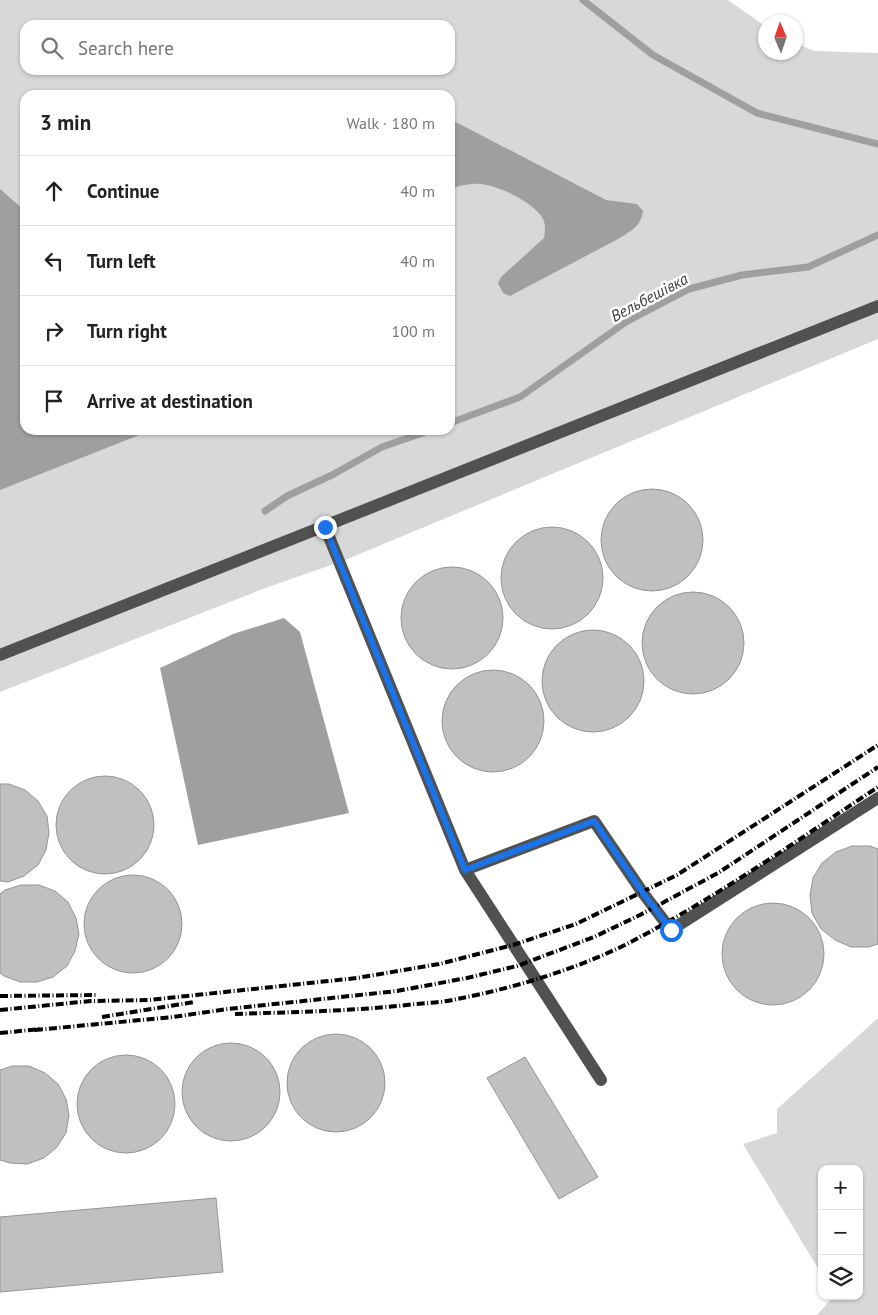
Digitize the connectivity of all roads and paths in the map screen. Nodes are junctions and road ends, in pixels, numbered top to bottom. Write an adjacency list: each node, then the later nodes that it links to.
1 (878, 306): 2 (street)
2 (325, 527): 3 (street); 5 (street)
3 (0, 655)
4 (878, 798): 5 (street)
5 (465, 870): 6 (street)
6 (601, 1080)

